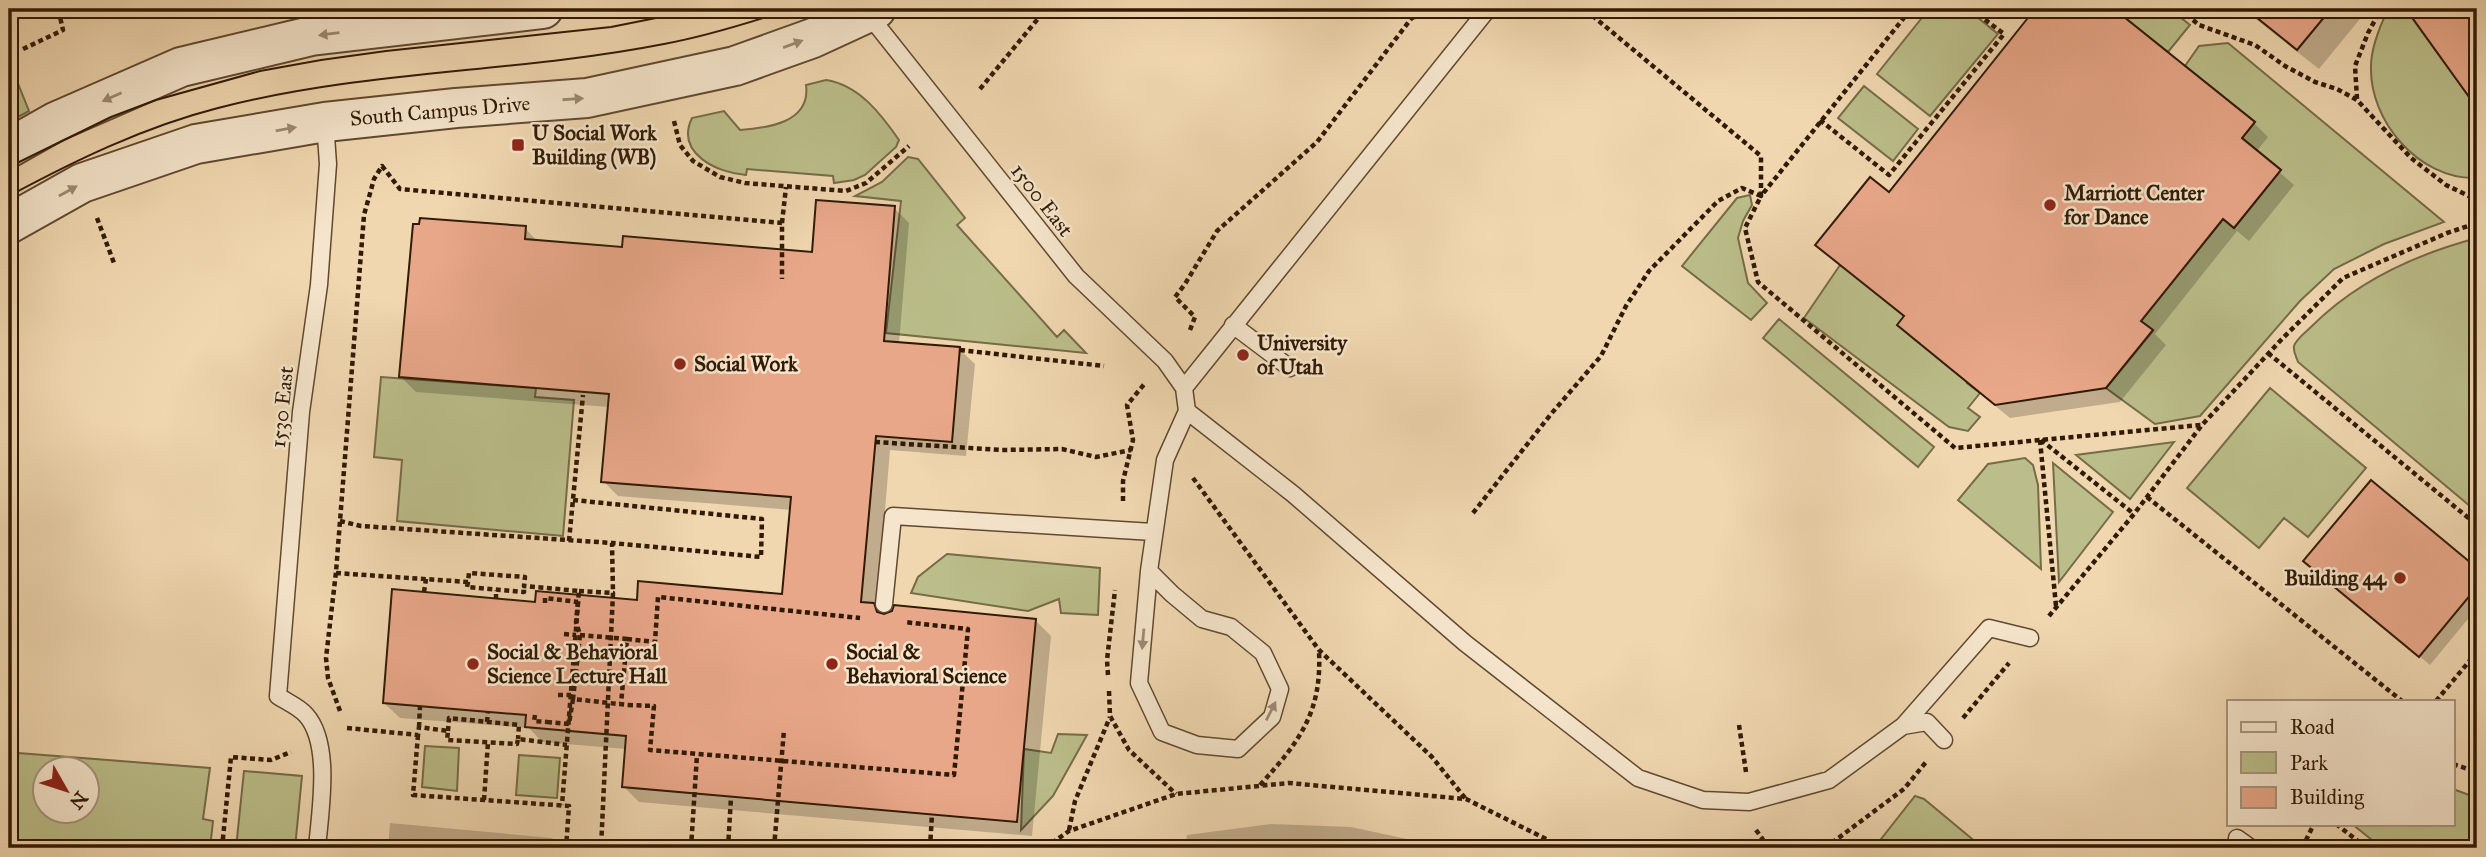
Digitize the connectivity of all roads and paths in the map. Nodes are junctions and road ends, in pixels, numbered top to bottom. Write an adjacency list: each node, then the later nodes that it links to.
1 (62, 9): 15 (path)
2 (543, 9): 13 (street)
3 (1046, 9): 16 (path)
4 (1415, 9): 14 (path)
5 (1434, 9): 14 (path)
6 (1488, 9): 33 (lane)
7 (1588, 9): 24 (path)
8 (1911, 9): 19 (path)
9 (1971, 9): 19 (path)
10 (2180, 9): 17 (path)
11 (2381, 9): 17 (path)
12 (869, 10): 20 (street, South Campus Drive, one-way to 12); 38 (lane, 1500 East)
13 (457, 13): 22 (street, one-way to 22)
14 (1411, 19): 32 (path)
15 (23, 49)
16 (980, 89)
17 (2357, 100): 25 (path)
18 (673, 114): 23 (path)
19 (1820, 120): 24 (path)
20 (325, 122): 29 (street, South Campus Drive, one-way to 20); 118 (lane, 1530 East)
21 (909, 146): 23 (path)
22 (9, 148)
23 (786, 187): 27 (path)
24 (1761, 196): 44 (path); 52 (path)
25 (2477, 200)
26 (96, 217): 30 (path)
27 (782, 223): 31 (path); 54 (path)
28 (2477, 223): 35 (path)
29 (9, 224)
30 (114, 263)
31 (782, 279)
32 (1195, 317)
33 (1233, 325): 37 (lane); 38 (lane)
34 (960, 350): 36 (path)
35 (2269, 353): 42 (path); 55 (path)
36 (1104, 366)
37 (1290, 368)
38 (1184, 388): 41 (lane, 1500 East)
39 (1136, 394): 43 (path)
40 (583, 395): 51 (path)
41 (1187, 411): 56 (lane); 89 (lane)
42 (2202, 425): 44 (path); 50 (path)
43 (1133, 440): 46 (path); 47 (path)
44 (2040, 440): 53 (path); 71 (path)
45 (875, 442): 47 (path)
46 (1142, 445)
47 (1130, 450): 49 (path)
48 (1192, 477): 108 (path)
49 (1123, 481)
50 (2147, 496): 53 (path); 81 (path)
51 (573, 500): 57 (path); 58 (path)
52 (1473, 513)
53 (2134, 514): 71 (path)
54 (340, 521): 57 (path); 60 (path)
55 (2477, 525)
56 (1153, 532): 59 (lane); 70 (lane)
57 (569, 541): 58 (path)
58 (612, 543): 67 (path)
59 (1149, 570): 59 (lane, one-way to 59)
60 (335, 572): 61 (path); 91 (path)
61 (426, 579): 62 (path); 66 (path)
62 (468, 582): 63 (path); 64 (path)
63 (524, 586): 64 (path); 65 (path)
64 (496, 590): 68 (path)
65 (579, 591): 67 (path); 75 (path)
66 (424, 592)
67 (613, 593): 120 (path)
68 (496, 598)
69 (545, 603): 75 (path, bridge)
70 (884, 604)
71 (2056, 607): 76 (path)
72 (873, 619): 77 (path, bridge)
73 (900, 622): 102 (path)
74 (564, 634): 75 (path)
75 (578, 635): 77 (path, bridge); 80 (path, bridge)
76 (2030, 638): 89 (lane); 97 (path)
77 (627, 639): 83 (path, bridge)
78 (2477, 652): 82 (path)
79 (558, 695): 80 (path)
80 (572, 697): 83 (path, bridge); 86 (path, bridge); 99 (path)
81 (2401, 700)
82 (2438, 700)
83 (625, 704): 101 (path)
84 (420, 706): 90 (path)
85 (488, 712): 87 (path)
86 (534, 715)
87 (487, 722): 94 (path); 96 (path)
88 (1739, 725): 105 (path)
89 (1903, 726): 97 (lane)
90 (419, 727): 94 (path); 95 (path)
91 (347, 728): 92 (path); 95 (path)
92 (340, 730)
93 (784, 730): 102 (path)
94 (448, 731): 98 (path)
95 (418, 735): 109 (path)
96 (518, 739): 98 (path); 99 (path)
97 (1944, 740): 128 (path)
98 (488, 742): 109 (path)
99 (567, 745): 110 (path)
100 (301, 748): 117 (path)
101 (697, 754): 102 (path); 121 (path)
102 (781, 761): 123 (path)
103 (2454, 764): 104 (path)
104 (2477, 772)
105 (1747, 777)
106 (1176, 794): 108 (path); 115 (path); 115 (path)
107 (732, 797): 122 (path)
108 (1466, 799): 126 (path)
109 (484, 800): 110 (path)
110 (562, 805): 119 (path)
111 (932, 814): 124 (path)
112 (1752, 824): 127 (path)
113 (2313, 826): 130 (path)
114 (2339, 826): 131 (path)
115 (1069, 831): 125 (path)
116 (2237, 838): 129 (lane)
117 (222, 848)
118 (317, 848)
119 (566, 848)
120 (601, 848)
121 (691, 848)
122 (728, 848)
123 (774, 848)
124 (930, 848)
125 (1045, 848)
126 (1564, 848)
127 (1769, 848)
128 (1825, 848)
129 (2251, 848)
130 (2302, 848)
131 (2367, 848)

